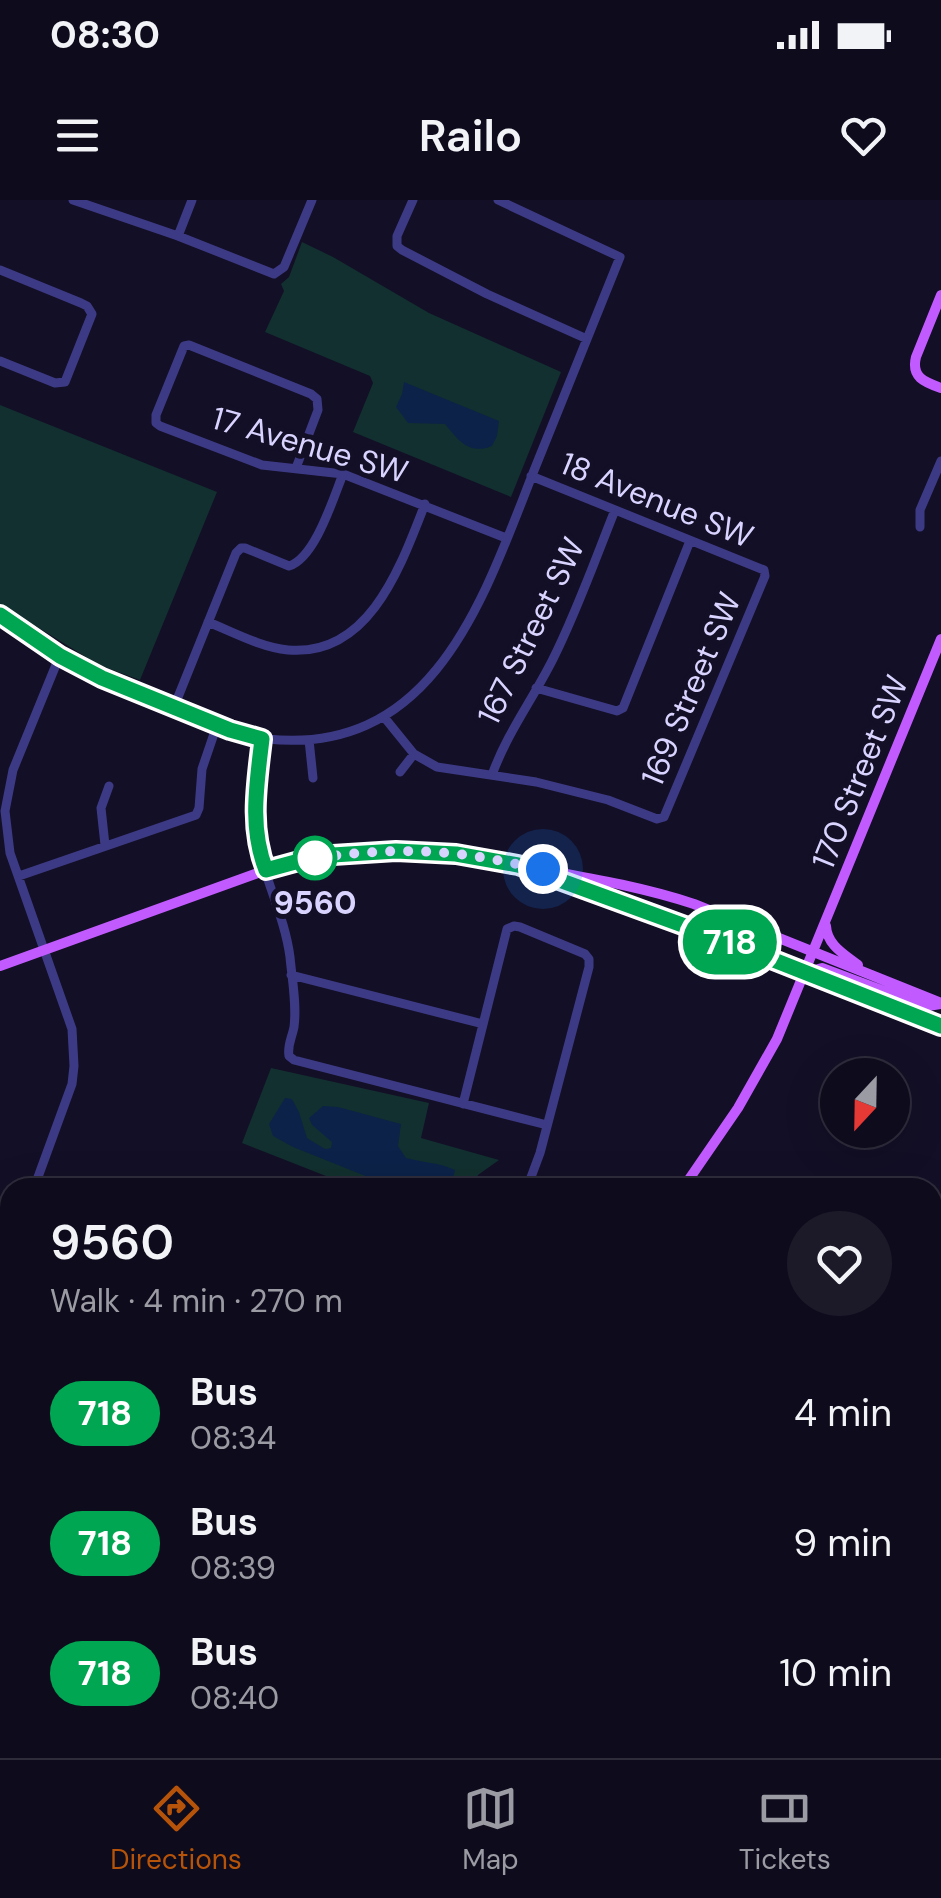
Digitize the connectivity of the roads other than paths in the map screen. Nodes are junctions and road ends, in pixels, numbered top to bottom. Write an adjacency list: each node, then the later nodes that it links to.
1 (73, 200): 6 (street)
2 (192, 200): 6 (street)
3 (312, 200): 6 (street)
4 (413, 200): 9 (street)
5 (498, 200): 9 (street)
6 (178, 236)
7 (0, 270): 10 (street)
8 (941, 295): 11 (main road)
9 (587, 339): 15 (street)
10 (0, 361)
11 (941, 388)
12 (941, 462): 18 (street)
13 (296, 468): 13 (street, 17 Avenue SW); 14 (street, 17 Avenue SW)
14 (343, 474): 16 (street, 17 Avenue SW); 23 (street)
15 (532, 476): 17 (street, 18 Avenue SW); 19 (street)
16 (424, 504): 19 (street, 17 Avenue SW); 23 (street)
17 (616, 510): 20 (street, 18 Avenue SW); 26 (street, 167 Street SW)
18 (920, 527)
19 (506, 538): 28 (street)
20 (690, 541): 21 (street, 18 Avenue SW); 26 (street)
21 (764, 573): 34 (street, 169 Street SW)
22 (0, 615): 25 (street)
23 (208, 622): 27 (street)
24 (941, 638): 41 (main road, 170 Street SW)
25 (60, 656): 27 (street); 40 (street)
26 (536, 688): 34 (street, 167 Street SW)
27 (174, 707): 29 (street)
28 (384, 717): 31 (street); 32 (street)
29 (217, 725): 30 (street); 37 (street)
30 (262, 739): 31 (street); 39 (street)
31 (309, 740): 35 (street)
32 (414, 754): 33 (street); 34 (street)
33 (400, 772)
34 (492, 775)
35 (313, 778)
36 (110, 786): 37 (street)
37 (105, 845): 40 (street)
38 (518, 865): 39 (main road); 42 (main road); 44 (main road)
39 (266, 870): 43 (main road); 47 (street)
40 (18, 876): 43 (street)
41 (828, 918): 44 (main road, 170 Street SW); 48 (main road)
42 (669, 920): 44 (main road); 46 (main road)
43 (46, 950): 45 (main road); 54 (street)
44 (814, 952): 46 (main road, 170 Street SW); 48 (main road)
45 (0, 966)
46 (806, 972): 49 (main road); 51 (main road); 56 (main road, 170 Street SW)
47 (291, 975): 50 (street); 52 (street)
48 (870, 975): 49 (main road)
49 (941, 1004)
50 (483, 1024): 52 (street); 53 (street)
51 (941, 1026)
52 (463, 1104): 53 (street)
53 (547, 1125): 55 (street)
54 (38, 1178)
55 (531, 1178)
56 (690, 1178)

